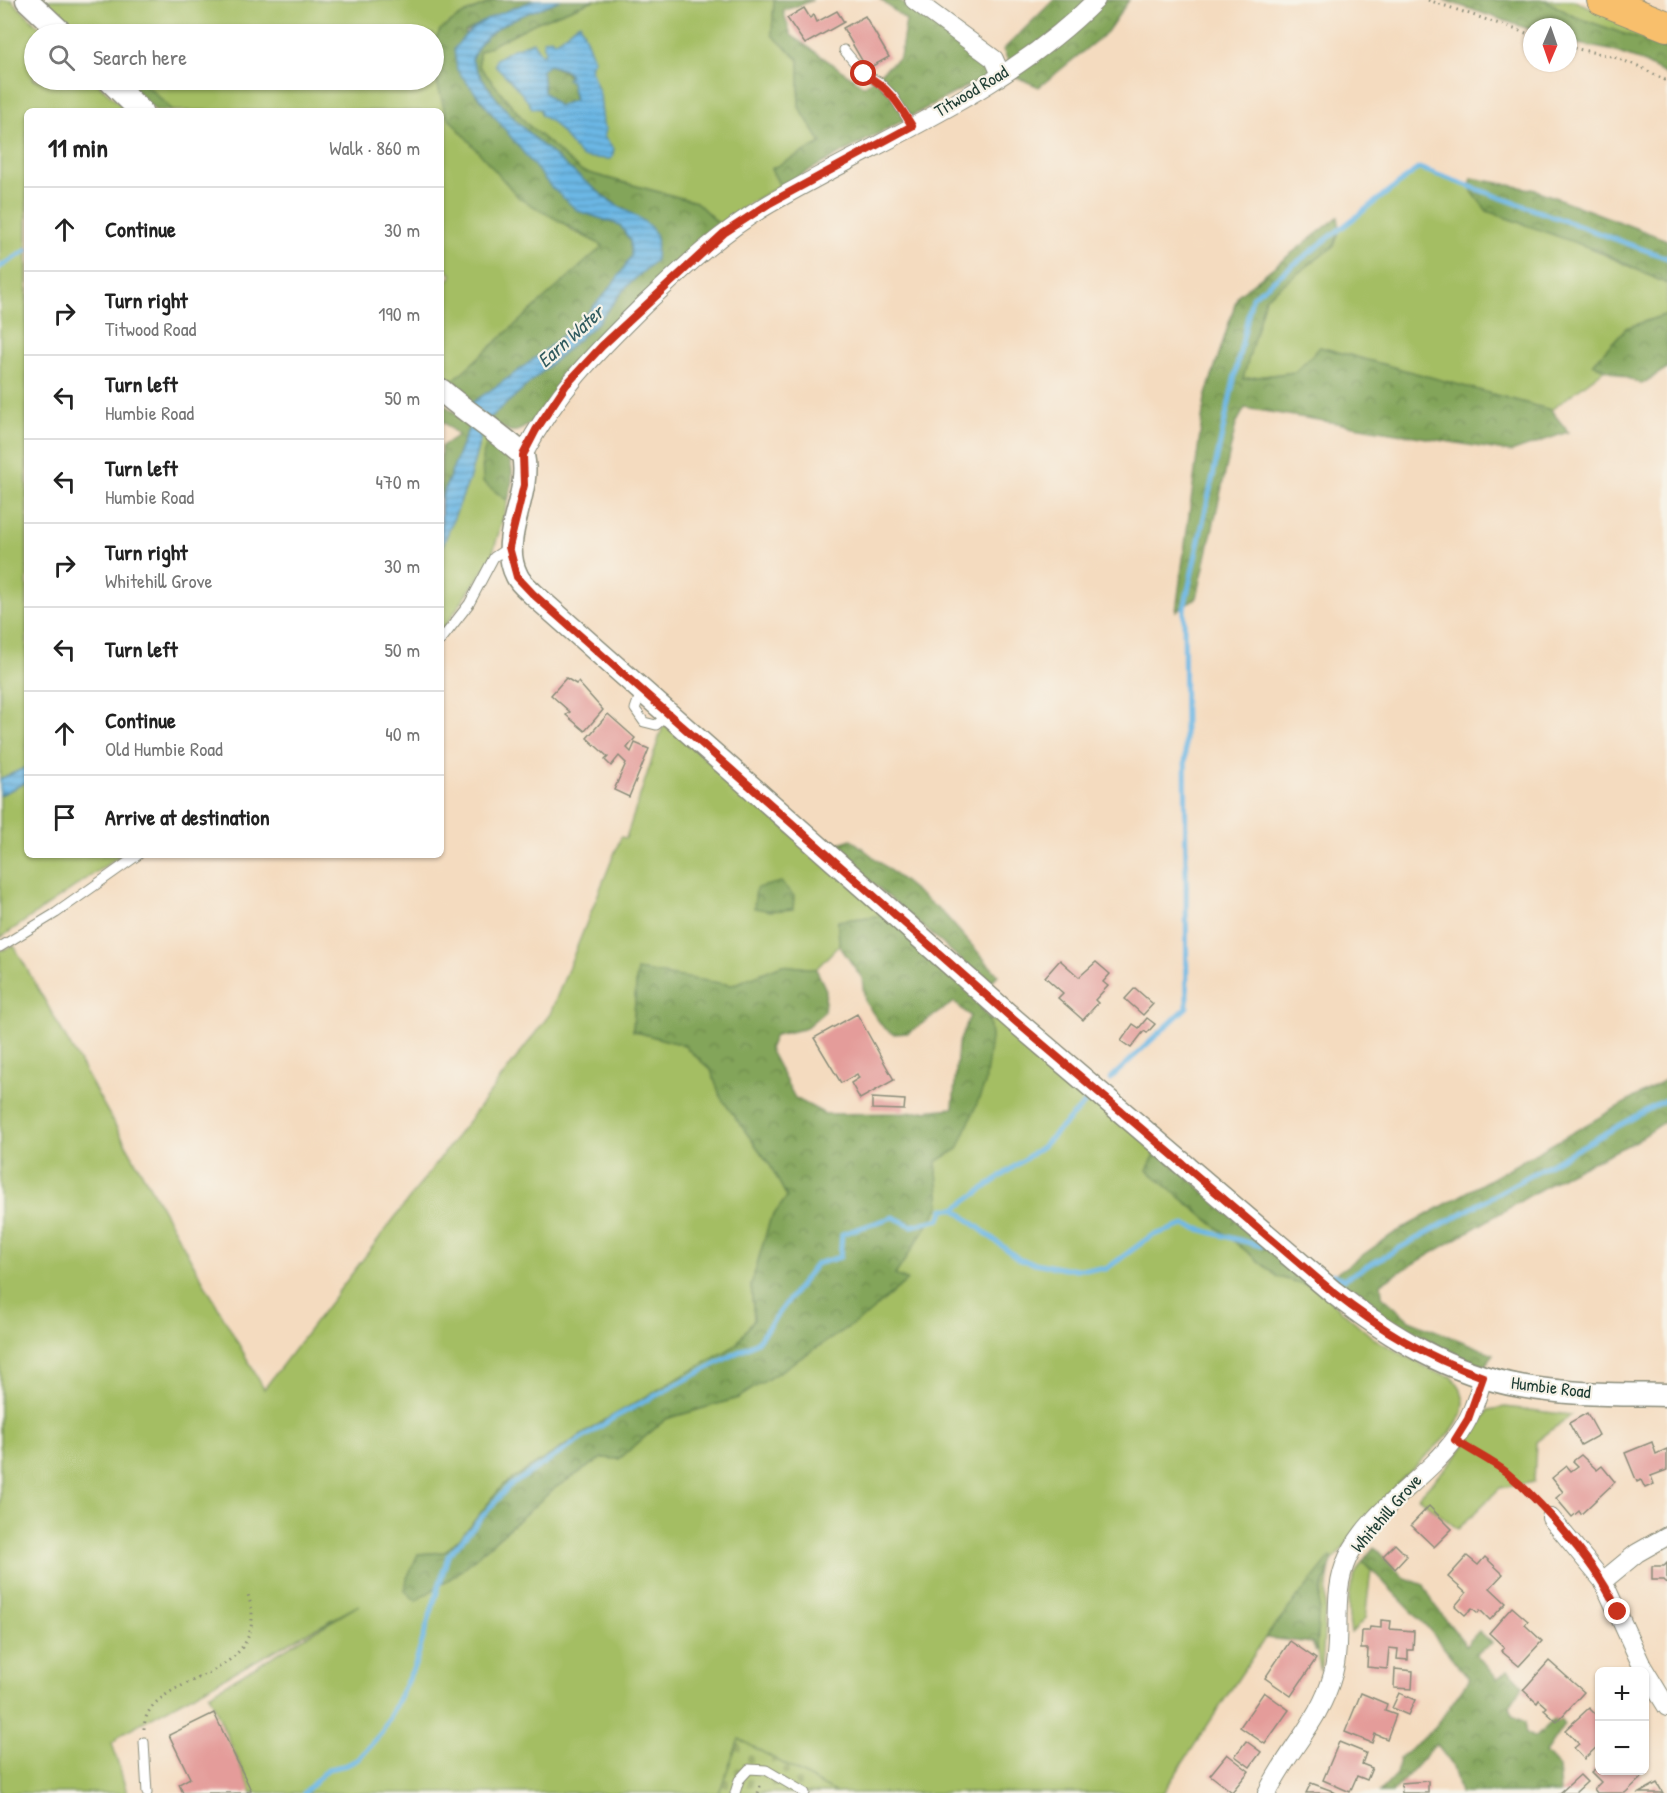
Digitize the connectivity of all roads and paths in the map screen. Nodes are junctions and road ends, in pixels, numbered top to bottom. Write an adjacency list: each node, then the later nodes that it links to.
1 (27, 0): 6 (street)
2 (914, 0): 11 (street)
3 (1095, 0): 11 (street, Titwood Road)
4 (1428, 0): 8 (path)
5 (1602, 0): 7 (highway)
6 (52, 24)
7 (1667, 26)
8 (1523, 32)
9 (1577, 49): 12 (path)
10 (844, 50): 15 (lane)
11 (1001, 75): 15 (street, Titwood Road)
12 (1667, 81)
13 (119, 90): 14 (street)
14 (138, 108)
15 (912, 126): 17 (street, Titwood Road)
16 (444, 393): 17 (street)
17 (523, 455): 18 (street, Humbie Road)
18 (509, 547): 19 (lane); 22 (street, Humbie Road)
19 (444, 636)
20 (134, 858): 21 (lane)
21 (0, 948)
22 (1483, 1377): 23 (street, Humbie Road); 24 (street, Whitehill Grove)
23 (1667, 1395)
24 (1455, 1440): 25 (path); 34 (street, Whitehill Grove)
25 (1551, 1518): 27 (street)
26 (1667, 1536): 27 (street)
27 (1603, 1581): 29 (street)
28 (247, 1591): 30 (path)
29 (1667, 1707)
30 (144, 1742): 31 (lane)
31 (147, 1793)
32 (735, 1793): 33 (lane)
33 (805, 1793)
34 (1267, 1793)

